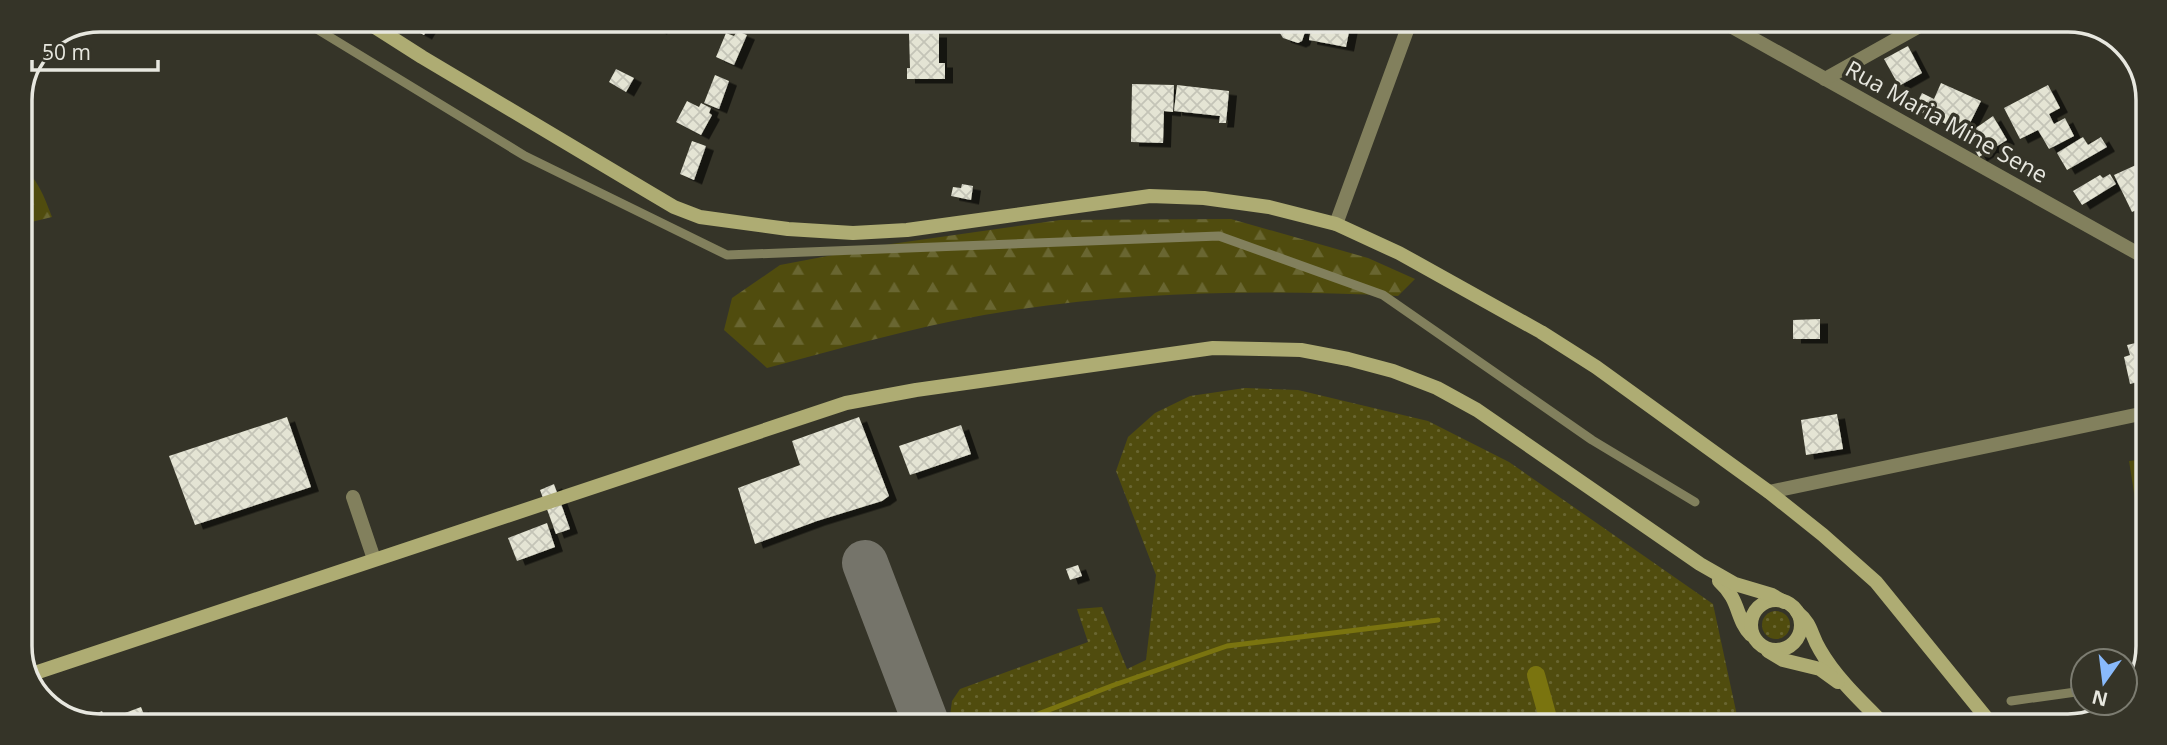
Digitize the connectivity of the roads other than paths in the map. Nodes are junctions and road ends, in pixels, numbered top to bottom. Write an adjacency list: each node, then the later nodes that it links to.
1 (322, 32): 12 (lane)
2 (383, 32): 7 (street)
3 (1406, 32): 7 (street)
4 (1741, 32): 6 (street, Rua Maria Mine Sene)
5 (1910, 32): 6 (street)
6 (1825, 79): 8 (street, Rua Maria Mine Sene)
7 (1336, 224): 10 (street)
8 (2135, 252)
9 (2136, 415): 10 (street)
10 (1769, 492): 23 (street)
11 (353, 497): 13 (street)
12 (1695, 502)
13 (374, 559): 14 (street); 18 (street)
14 (1700, 564): 15 (street); 17 (street)
15 (1784, 602): 16 (street); 17 (street)
16 (1797, 612): 17 (street); 19 (street)
17 (1760, 644): 19 (street)
18 (38, 672)
19 (1851, 691): 22 (street)
20 (2069, 693): 21 (lane)
21 (2011, 701)
22 (1874, 714)
23 (1983, 714)

